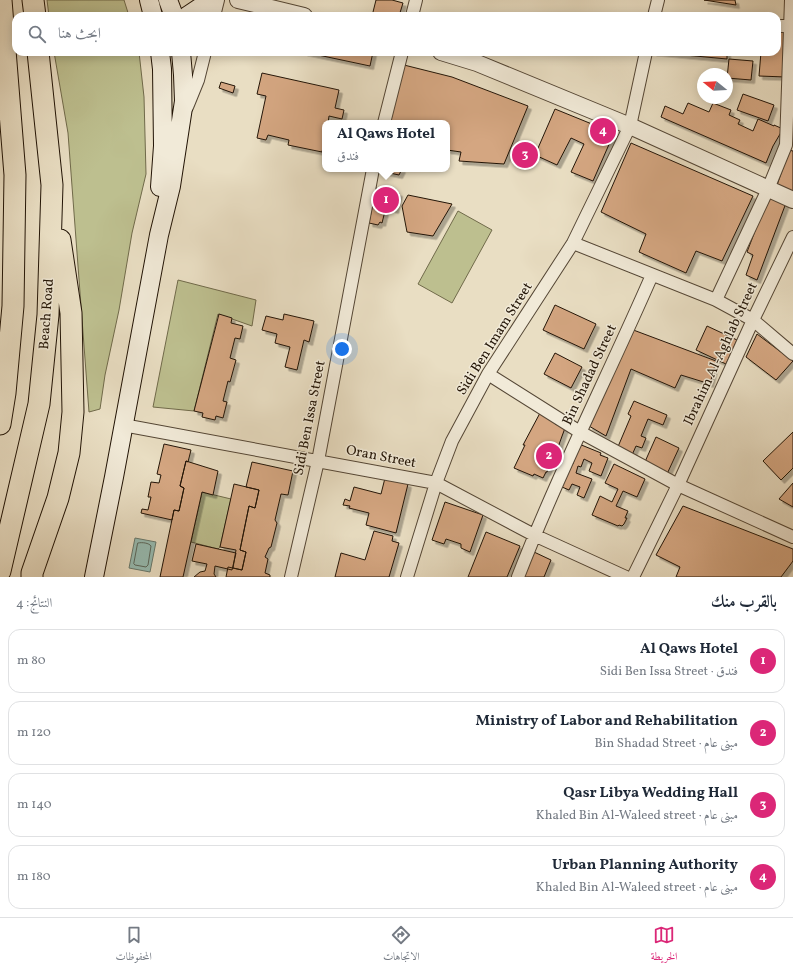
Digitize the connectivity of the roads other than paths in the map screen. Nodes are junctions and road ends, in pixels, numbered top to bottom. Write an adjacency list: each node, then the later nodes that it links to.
1 (1, 0): 21 (highway)
2 (33, 0): 11 (highway)
3 (149, 0): 12 (main road)
4 (168, 0): 13 (main road)
5 (211, 0): 14 (main road)
6 (218, 0): 15 (street)
7 (238, 0): 16 (street)
8 (416, 0): 17 (street)
9 (658, 0): 18 (street)
10 (791, 0): 20 (street)
11 (34, 12)
12 (151, 12)
13 (172, 12)
14 (193, 12)
15 (215, 12)
16 (288, 12)
17 (413, 12)
18 (655, 12)
19 (781, 26): 20 (street)
20 (792, 26): 33 (street)
21 (6, 52): 30 (highway); 47 (highway)
22 (38, 56): 35 (highway, Beach Road)
23 (183, 56): 29 (main road)
24 (203, 56): 29 (street)
25 (401, 56): 31 (street)
26 (454, 56): 32 (street)
27 (645, 56): 32 (street, Sidi Ben Imam Street)
28 (161, 61): 29 (main road); 38 (main road)
29 (191, 77): 38 (main road)
30 (0, 115)
31 (385, 120)
32 (630, 126): 36 (street); 40 (street, Sidi Ben Imam Street)
33 (790, 145): 36 (street)
34 (372, 172): 50 (street, Sidi Ben Issa Street)
35 (52, 185): 55 (highway, Beach Road); 57 (highway)
36 (768, 189): 37 (street); 43 (street)
37 (793, 200)
38 (160, 235): 48 (main road)
39 (793, 237): 41 (street, Ibrahim Al-Aghlab Street)
40 (573, 242): 42 (street); 46 (street, Sidi Ben Imam Street)
41 (788, 260): 44 (street, Ibrahim Al-Aghlab Street)
42 (652, 275): 43 (street); 49 (street, Bin Shadad Street)
43 (716, 300): 44 (street)
44 (754, 320): 45 (street); 52 (street, Ibrahim Al-Aghlab Street)
45 (793, 354)
46 (488, 374): 49 (street); 51 (street, Sidi Ben Imam Street)
47 (0, 424)
48 (123, 425): 50 (street, Oran Street); 58 (main road)
49 (580, 432): 52 (street); 53 (street, Bin Shadad Street)
50 (318, 461): 51 (street, Oran Street); 59 (street, Sidi Ben Issa Street)
51 (436, 483): 53 (street, Oran Street); 60 (street, Sidi Ben Imam Street)
52 (678, 485): 54 (street); 62 (street, Ibrahim Al-Aghlab Street)
53 (534, 535): 56 (street, Oran Street); 61 (street, Bin Shadad Street)
54 (793, 537)
55 (0, 572)
56 (618, 575)
57 (32, 577)
58 (94, 577)
59 (291, 577)
60 (407, 577)
61 (518, 577)
62 (633, 577)

